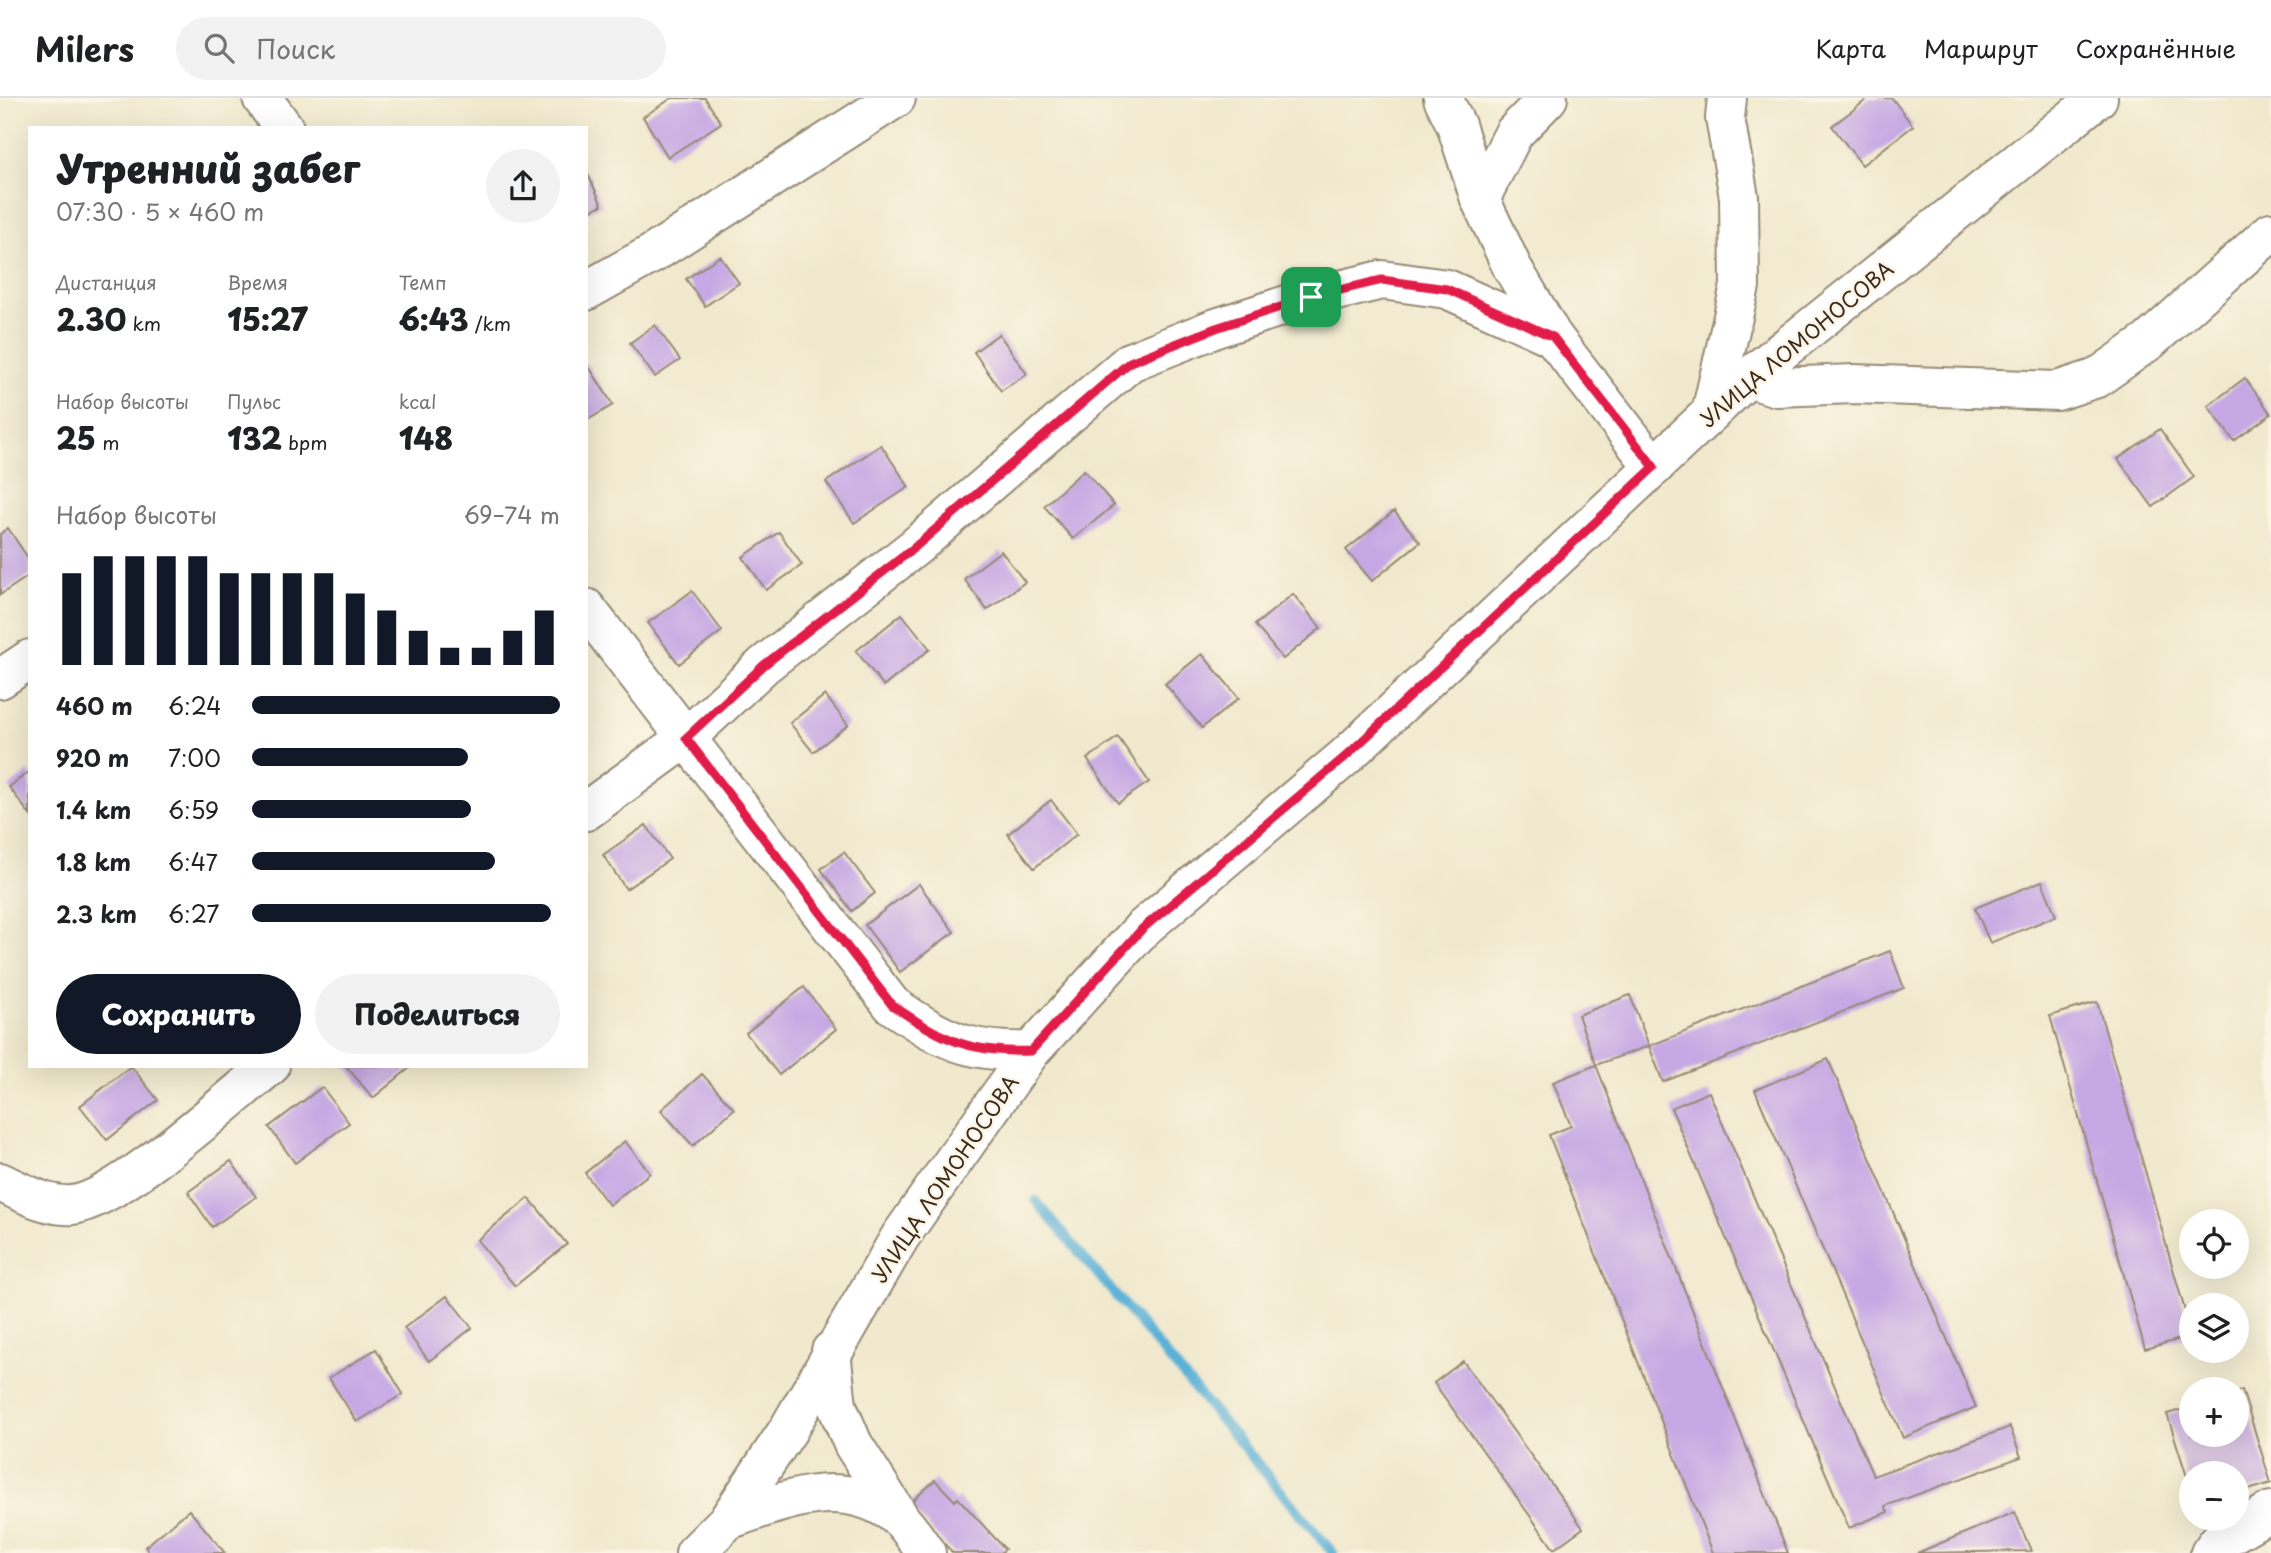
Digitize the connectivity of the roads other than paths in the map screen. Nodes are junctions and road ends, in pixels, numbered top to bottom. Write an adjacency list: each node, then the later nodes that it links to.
1 (262, 98): 7 (street)
2 (896, 98): 10 (street)
3 (1443, 98): 8 (street)
4 (1548, 98): 8 (street)
5 (1727, 98): 13 (street)
6 (2098, 98): 12 (street, УЛИЦА ЛОМОНОСОВА)
7 (283, 126)
8 (1480, 199): 11 (street)
9 (2271, 232): 12 (street)
10 (588, 289)
11 (1553, 337): 14 (street); 18 (street)
12 (1748, 378): 13 (street, УЛИЦА ЛОМОНОСОВА)
13 (1711, 413): 14 (street, УЛИЦА ЛОМОНОСОВА)
14 (1654, 467): 20 (street, УЛИЦА ЛОМОНОСОВА)
15 (588, 611): 18 (street)
16 (28, 660): 17 (street)
17 (0, 679)
18 (686, 738): 19 (street); 20 (street)
19 (588, 810)
20 (1031, 1051): 23 (street, УЛИЦА ЛОМОНОСОВА)
21 (268, 1068): 22 (street)
22 (0, 1182)
23 (831, 1351): 25 (street); 26 (street, УЛИЦА ЛОМОНОСОВА)
24 (2271, 1511): 29 (street)
25 (900, 1519): 26 (street); 28 (street)
26 (729, 1520): 27 (street, УЛИЦА ЛОМОНОСОВА)
27 (695, 1553)
28 (926, 1553)
29 (2210, 1553)

